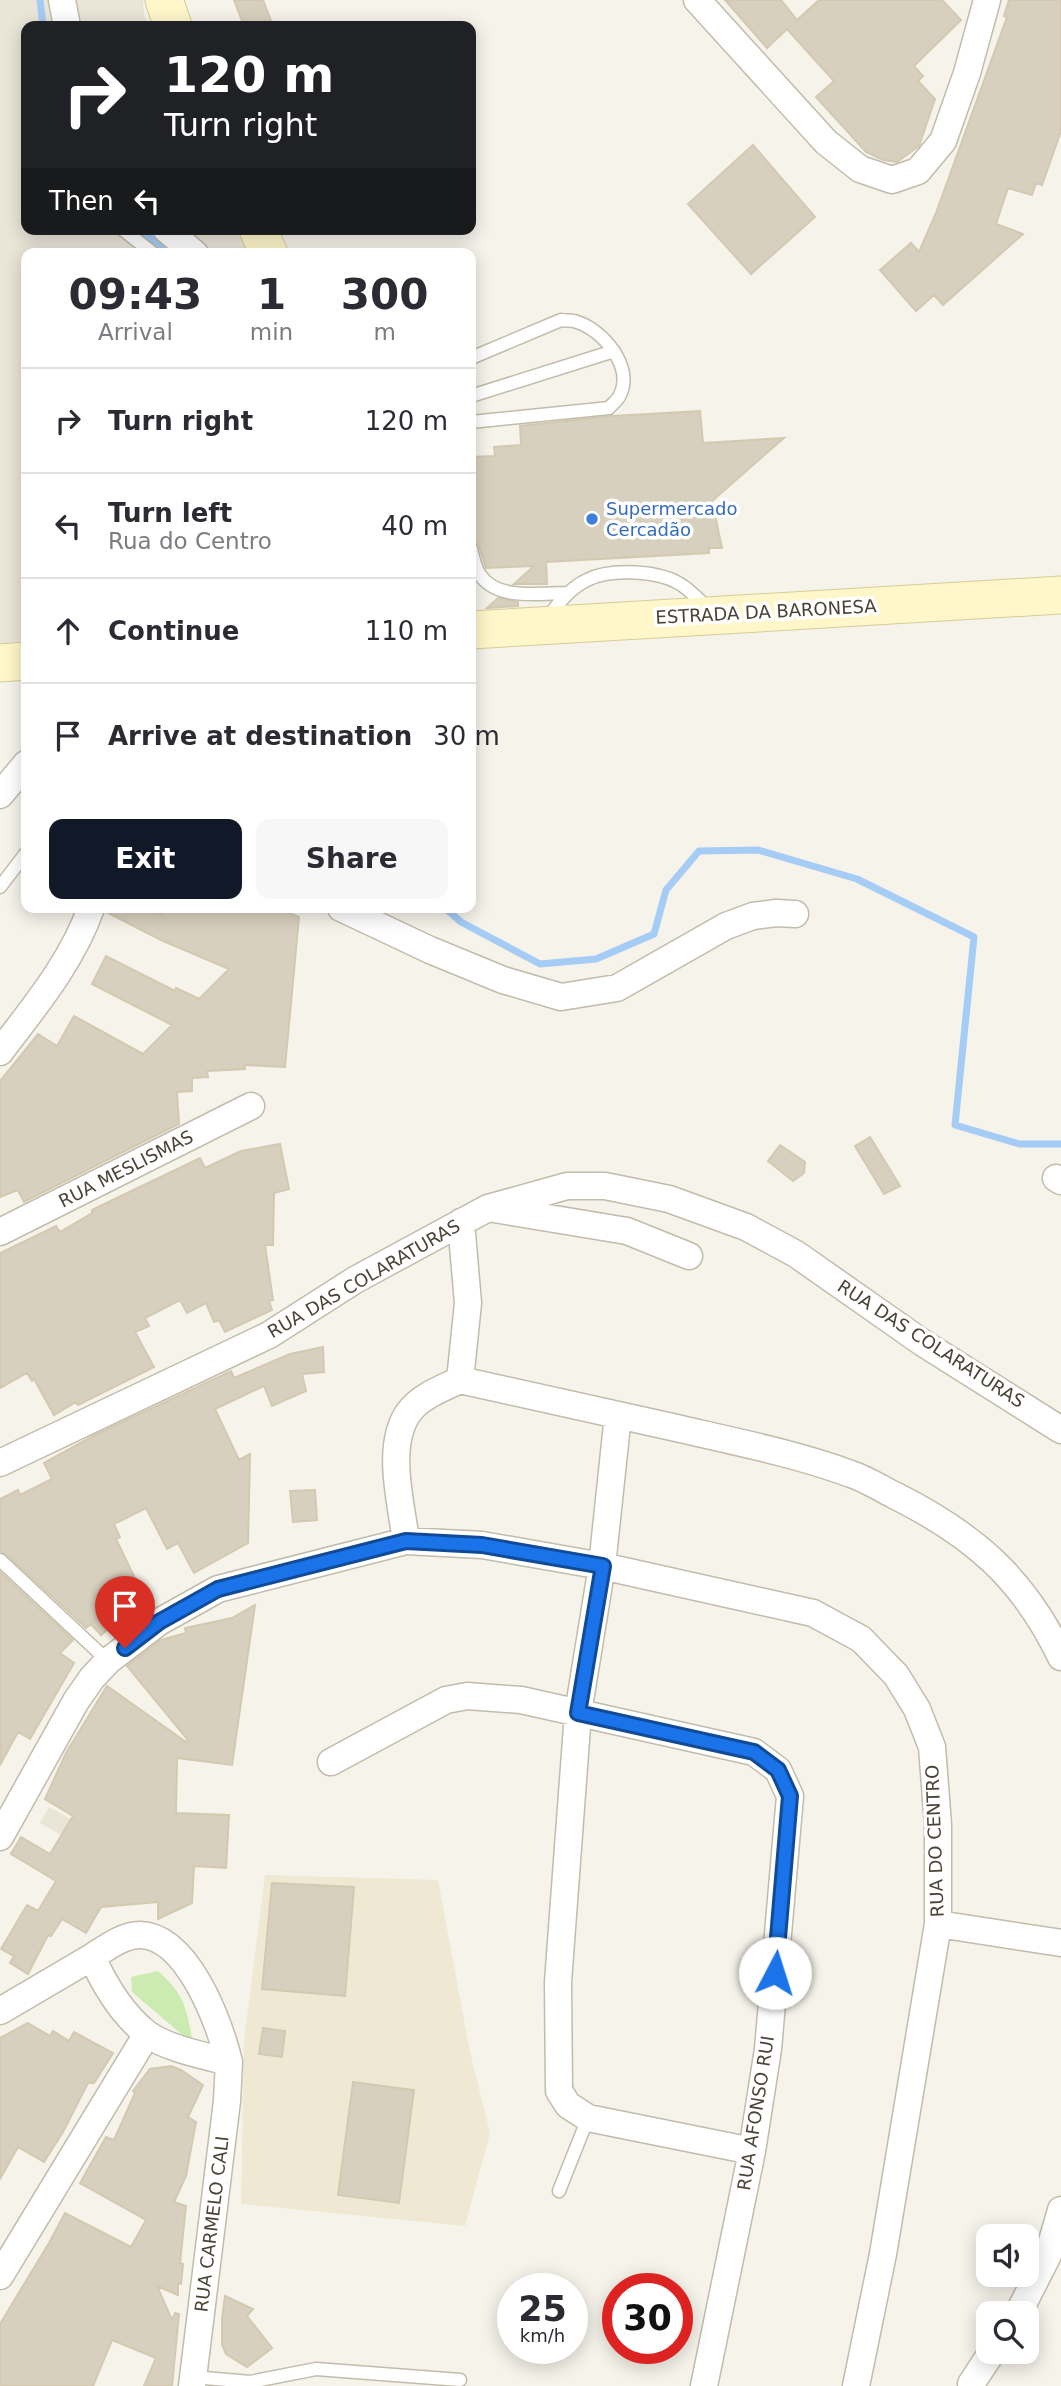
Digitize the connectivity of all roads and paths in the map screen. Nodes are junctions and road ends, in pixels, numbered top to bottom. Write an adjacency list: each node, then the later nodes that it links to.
1 (62, 0): 5 (street)
2 (164, 0): 6 (main road)
3 (697, 0): 4 (street)
4 (987, 0)
5 (66, 21)
6 (171, 21)
7 (130, 235): 9 (lane)
8 (173, 235): 10 (street)
9 (146, 248)
10 (188, 248)
11 (614, 351): 12 (lane); 13 (lane); 14 (lane)
12 (476, 356)
13 (476, 394)
14 (476, 421)
15 (476, 566): 16 (lane)
16 (567, 593): 18 (lane); 19 (lane)
17 (1061, 595): 18 (main road, ESTRADA DA BARONESA)
18 (716, 615): 19 (main road, ESTRADA DA BARONESA)
19 (541, 626): 20 (main road, ESTRADA DA BARONESA)
20 (476, 630)
21 (21, 661): 22 (main road)
22 (0, 663)
23 (21, 770): 24 (street)
24 (0, 795)
25 (21, 860): 26 (lane)
26 (0, 887)
27 (89, 913): 30 (street)
28 (352, 913): 29 (street)
29 (795, 914)
30 (0, 1052)
31 (251, 1106): 34 (street, RUA MESLISMAS)
32 (488, 1208): 33 (street, RUA DAS COLARATURAS); 35 (street); 38 (street, RUA DAS COLARATURAS)
33 (461, 1222): 36 (street); 39 (street, RUA DAS COLARATURAS)
34 (0, 1232)
35 (689, 1256)
36 (460, 1380): 37 (street); 40 (street)
37 (618, 1415): 42 (street); 43 (street)
38 (1061, 1430)
39 (0, 1463)
40 (406, 1541): 42 (street, RUA DO CENTRO); 44 (street, RUA DO CENTRO)
41 (0, 1560): 44 (lane)
42 (603, 1566): 45 (street); 48 (street, RUA DO CENTRO)
43 (1061, 1657)
44 (108, 1661): 47 (street, RUA DO CENTRO)
45 (578, 1713): 46 (street, RUA AFONSO RUI); 54 (street); 55 (street, RUA AFONSO RUI)
46 (331, 1762)
47 (0, 1837)
48 (938, 1924): 49 (street); 65 (street, RUA DO CENTRO)
49 (1061, 1943)
50 (92, 1957): 51 (street, RUA CARMELO CALI); 52 (street); 53 (street, RUA CARMELO CALI)
51 (0, 2011)
52 (147, 2034): 53 (street); 58 (street)
53 (229, 2062): 62 (street, RUA CARMELO CALI)
54 (588, 2118): 55 (street); 56 (lane)
55 (752, 2151): 64 (street, RUA AFONSO RUI)
56 (559, 2191)
57 (1061, 2210): 59 (street)
58 (0, 2276)
59 (1024, 2301)
60 (984, 2364): 63 (street)
61 (460, 2380): 62 (lane)
62 (192, 2381)
63 (971, 2384)
64 (704, 2386)
65 (856, 2386)

